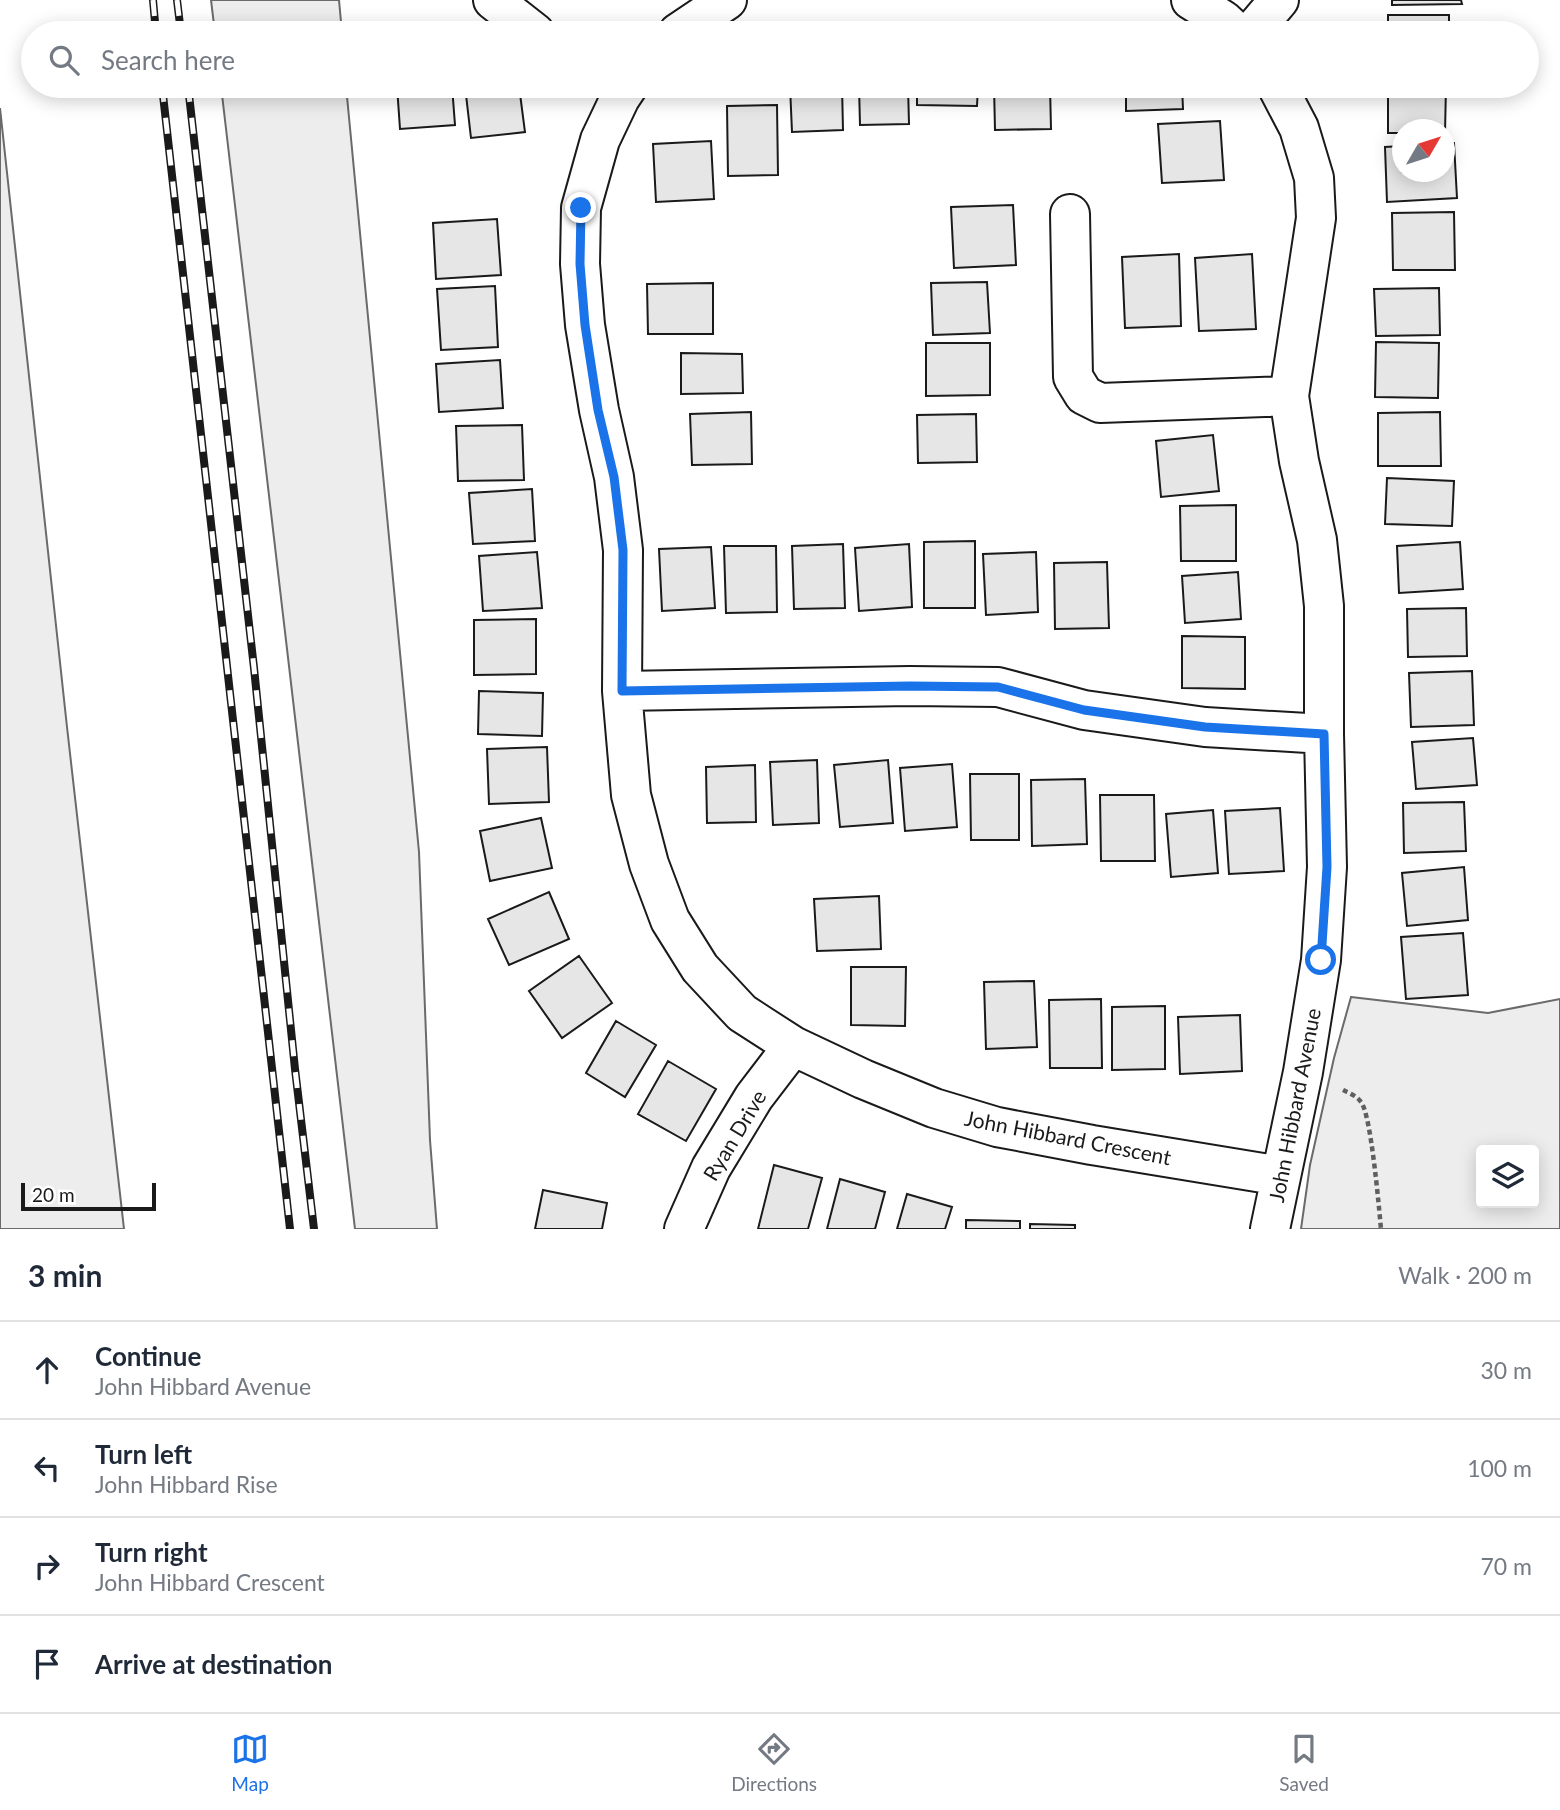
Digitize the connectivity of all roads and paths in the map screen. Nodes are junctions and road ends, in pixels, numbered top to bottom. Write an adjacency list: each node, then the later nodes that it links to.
1 (493, 0): 5 (street)
2 (727, 0): 6 (street)
3 (1191, 0): 7 (street)
4 (1279, 0): 8 (street)
5 (520, 21)
6 (696, 21)
7 (1224, 21)
8 (1261, 21)
9 (614, 98): 13 (street, John Hibbard Crescent)
10 (1283, 98): 12 (street, John Hibbard Avenue)
11 (1070, 214): 12 (street)
12 (1289, 396): 14 (street, John Hibbard Avenue)
13 (622, 691): 14 (street); 15 (street, John Hibbard Crescent)
14 (1324, 734): 16 (street, John Hibbard Avenue)
15 (793, 1046): 17 (street, John Hibbard Crescent); 18 (street, Ryan Drive)
16 (1303, 1072): 17 (street, John Hibbard Avenue); 20 (path)
17 (1281, 1176): 19 (street, John Hibbard Avenue)
18 (684, 1229)
19 (1270, 1229)
20 (1381, 1229)

